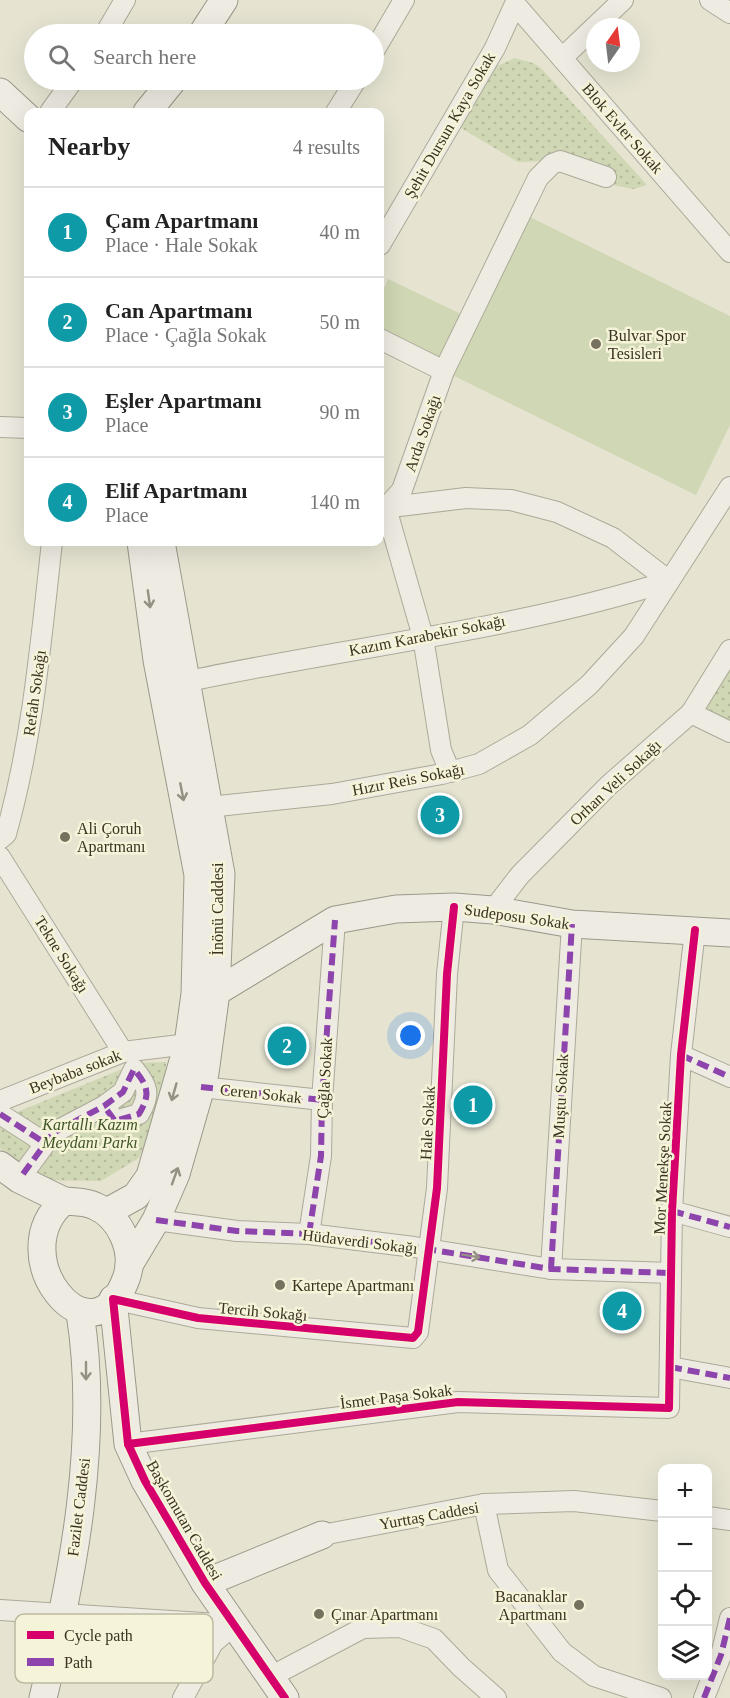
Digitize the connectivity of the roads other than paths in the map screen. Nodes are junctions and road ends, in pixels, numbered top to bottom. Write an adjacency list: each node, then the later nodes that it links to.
1 (125, 0): 8 (street)
2 (224, 0): 9 (street)
3 (404, 0): 10 (street)
4 (623, 0): 11 (street)
5 (710, 0): 7 (street)
6 (515, 4): 11 (street, Blok Evler Sokak); 21 (street, Şehit Dursun Kaya Sokak)
7 (730, 13)
8 (111, 24)
9 (208, 24)
10 (384, 34)
11 (562, 58): 22 (street, Blok Evler Sokak)
12 (66, 90): 16 (street)
13 (165, 90): 17 (street)
14 (350, 90): 18 (street)
15 (0, 92): 19 (street)
16 (53, 108)
17 (150, 108)
18 (338, 108)
19 (24, 114)
20 (606, 177): 24 (street, Arda Sokağı)
21 (384, 237)
22 (730, 252)
23 (384, 341): 24 (street)
24 (444, 371): 28 (street, Arda Sokağı)
25 (0, 427): 26 (street)
26 (24, 428)
27 (730, 487): 34 (street, Hızır Reis Sokağı)
28 (384, 507)
29 (384, 508): 34 (street)
30 (384, 511): 35 (street)
31 (52, 546): 42 (street, Refah Sokağı)
32 (142, 546): 50 (street, İnönü Caddesi, one-way to 50)
33 (162, 546): 37 (street, İnönü Caddesi)
34 (669, 582): 35 (street, Kazım Karabekir Sokağı); 40 (street, Hızır Reis Sokağı)
35 (423, 637): 37 (street, Kazım Karabekir Sokağı); 40 (street)
36 (730, 650): 38 (street, Orhan Veli Sokağı)
37 (184, 681): 41 (street, İnönü Caddesi)
38 (691, 713): 39 (street); 45 (street, Orhan Veli Sokağı)
39 (730, 732)
40 (450, 772): 41 (street, Hızır Reis Sokağı)
41 (209, 807): 50 (street, İnönü Caddesi)
42 (0, 839)
43 (0, 857): 52 (street, Tekne Sokağı)
44 (454, 907): 45 (street, Sudeposu Sokak); 46 (street, Sudeposu Sokak); 69 (street, Hale Sokak)
45 (493, 910): 47 (street, Sudeposu Sokak)
46 (335, 921): 50 (street, Sudeposu Sokak); 56 (street, Çağla Sokak)
47 (572, 924): 48 (street, Sudeposu Sokak); 71 (street, Muştu Sokak)
48 (695, 930): 49 (street, Sudeposu Sokak); 53 (street, Mor Menekşe Sokak)
49 (730, 933)
50 (206, 993): 51 (street, İnönü Caddesi); 55 (street, İnönü Caddesi)
51 (188, 1044): 52 (street, Beybaba sokak); 64 (street, İnönü Caddesi, one-way to 64)
52 (123, 1052): 57 (street, Beybaba sokak)
53 (681, 1055): 54 (street); 63 (street, Mor Menekşe Sokak)
54 (730, 1077)
55 (201, 1087): 56 (street, Ceren Sokak); 65 (street, İnönü Caddesi, one-way to 55)
56 (322, 1100): 68 (street, Çağla Sokak)
57 (0, 1101)
58 (104, 1106): 60 (street)
59 (0, 1114): 60 (street)
60 (45, 1143): 61 (street)
61 (12, 1169): 62 (street)
62 (64, 1201): 64 (street); 66 (street)
63 (672, 1211): 67 (street); 72 (street, Mor Menekşe Sokak)
64 (107, 1212): 70 (street)
65 (156, 1220): 68 (street, Hüdaverdi Sokağı); 70 (street, İnönü Caddesi)
66 (22, 1224)
67 (730, 1227)
68 (309, 1234): 69 (street, Hüdaverdi Sokağı)
69 (428, 1249): 71 (street, Hüdaverdi Sokağı, one-way to 71); 76 (street, Hale Sokak)
70 (129, 1265): 74 (street, İnönü Caddesi)
71 (551, 1269): 72 (street, Hüdaverdi Sokağı)
72 (671, 1273): 77 (street, Mor Menekşe Sokak)
73 (30, 1294): 75 (street)
74 (113, 1299): 75 (street); 76 (street, Tercih Sokağı); 81 (street, Başkomutan Caddesi)
75 (80, 1313): 80 (street, Fazilet Caddesi, one-way to 80)
76 (413, 1338)
77 (670, 1367): 78 (street); 79 (street, Mor Menekşe Sokak)
78 (730, 1378)
79 (669, 1408): 81 (street, İsmet Paşa Sokak)
80 (85, 1414): 82 (street, Başkomutan Caddesi); 90 (street, Fazilet Caddesi)
81 (128, 1444): 82 (street, Başkomutan Caddesi)
82 (145, 1481): 88 (street, Başkomutan Caddesi)
83 (484, 1504): 84 (street, Yurttaş Caddesi); 87 (street, Yurttaş Caddesi); 103 (street)
84 (658, 1510)
85 (712, 1518): 86 (street)
86 (730, 1520)
87 (322, 1535): 88 (street, Yurttaş Caddesi)
88 (204, 1583): 94 (street, Başkomutan Caddesi)
89 (0, 1610): 90 (street)
90 (64, 1612): 91 (street)
91 (90, 1614)
92 (730, 1618): 96 (street)
93 (213, 1623): 94 (street)
94 (234, 1625): 95 (street); 99 (street, Başkomutan Caddesi)
95 (213, 1642)
96 (725, 1656): 104 (street)
97 (47, 1683): 100 (street, Fazilet Caddesi)
98 (191, 1683): 101 (street)
99 (278, 1688): 102 (street)
100 (43, 1698)
101 (183, 1698)
102 (496, 1698)
103 (662, 1698)
104 (704, 1698)

